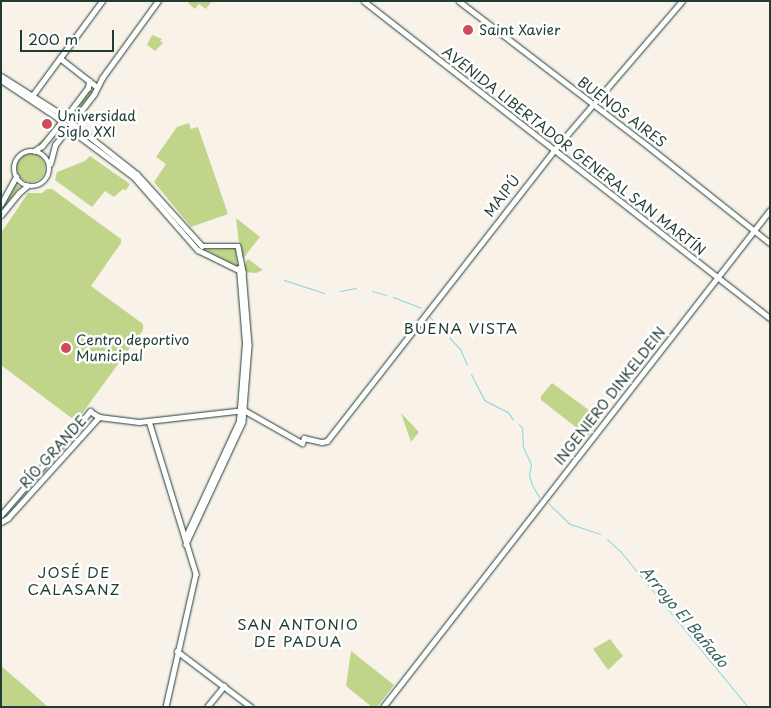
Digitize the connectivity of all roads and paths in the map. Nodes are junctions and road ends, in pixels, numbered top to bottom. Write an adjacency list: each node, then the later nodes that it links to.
1 (102, 1): 6 (main road)
2 (158, 1): 10 (main road)
3 (364, 1): 15 (main road, AVENIDA LIBERTADOR GENERAL SAN MARTÍN)
4 (459, 1): 12 (main road, BUENOS AIRES)
5 (682, 1): 12 (main road, MAIPÚ)
6 (60, 58): 9 (main road); 11 (main road)
7 (1, 76): 11 (main road)
8 (1, 80): 13 (main road)
9 (89, 81): 10 (main road); 13 (main road)
10 (97, 87): 14 (main road)
11 (32, 96): 13 (main road)
12 (592, 104): 15 (main road, MAIPÚ); 23 (main road, BUENOS AIRES)
13 (63, 119): 14 (main road); 16 (main road)
14 (70, 126): 17 (main road); 25 (main road); 25 (main road)
15 (554, 150): 26 (main road, AVENIDA LIBERTADOR GENERAL SAN MARTÍN); 28 (main road, MAIPÚ)
16 (34, 151): 17 (main road); 18 (main road)
17 (50, 164): 19 (main road)
18 (16, 177): 19 (main road); 20 (main road)
19 (27, 186): 22 (main road)
20 (1, 204)
21 (770, 210): 23 (main road, INGENIERO DINKELDEIN)
22 (1, 215)
23 (754, 230): 24 (main road, BUENOS AIRES); 26 (main road, INGENIERO DINKELDEIN)
24 (770, 243)
25 (241, 271): 28 (main road)
26 (717, 277): 27 (main road, AVENIDA LIBERTADOR GENERAL SAN MARTÍN); 40 (main road, INGENIERO DINKELDEIN)
27 (770, 318)
28 (242, 410): 30 (main road); 33 (main road); 34 (main road)
29 (100, 417): 30 (main road); 31 (main road, RÍO GRANDE); 32 (main road, RÍO GRANDE)
30 (148, 421): 33 (main road)
31 (1, 515)
32 (1, 522)
33 (185, 538): 34 (main road)
34 (186, 544): 35 (main road)
35 (177, 651): 36 (main road); 37 (main road)
36 (224, 686): 38 (main road); 39 (main road)
37 (166, 707)
38 (207, 707)
39 (251, 707)
40 (383, 707)

